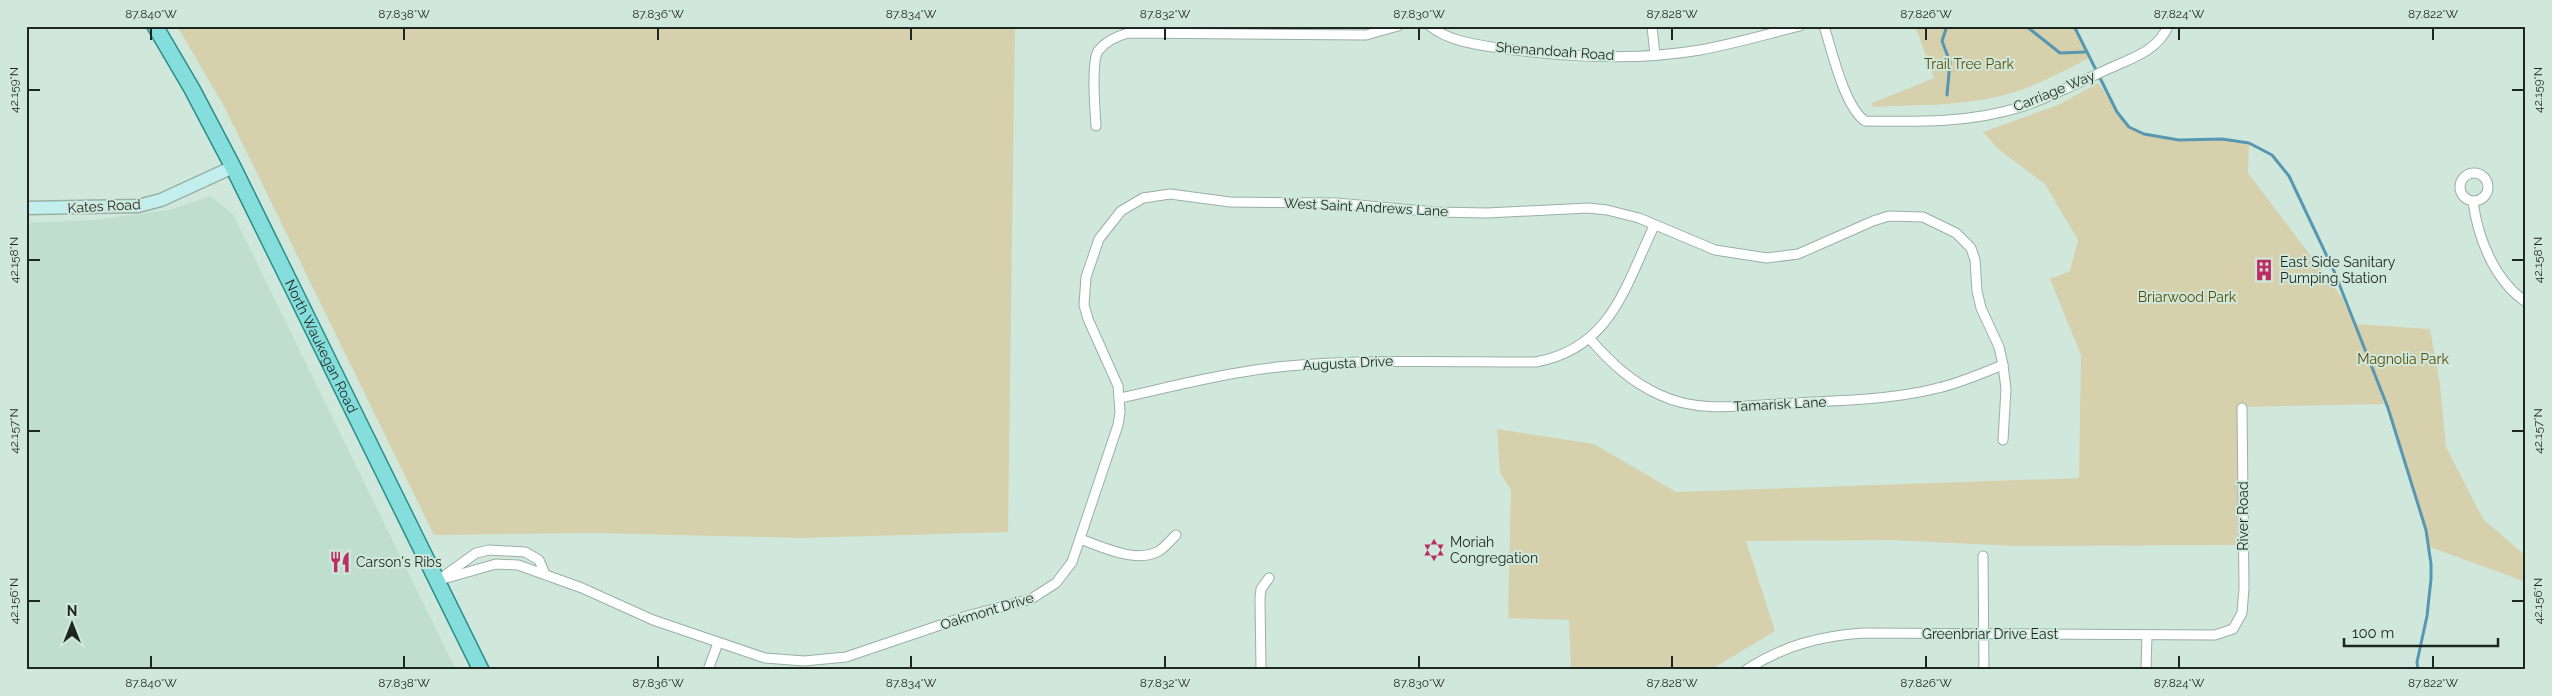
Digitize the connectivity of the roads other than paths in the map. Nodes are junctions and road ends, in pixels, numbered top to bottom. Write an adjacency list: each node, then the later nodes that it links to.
1 (155, 26): 10 (main road, North Waukegan Road)
2 (1398, 26): 9 (street)
3 (1430, 26): 8 (street, Shenandoah Road)
4 (1652, 26): 8 (street)
5 (1800, 26): 8 (street, Shenandoah Road)
6 (1824, 26): 7 (street, Carriage Way)
7 (2168, 26)
8 (1655, 55)
9 (1096, 126)
10 (233, 167): 12 (street, Kates Road); 26 (main road, North Waukegan Road)
11 (2473, 202): 15 (street)
12 (26, 208)
13 (1112, 220): 14 (street, West Saint Andrews Lane); 18 (street, Oakmont Drive)
14 (1654, 226): 16 (street); 17 (street, West Saint Andrews Lane)
15 (2526, 302)
16 (1590, 338): 17 (street, Tamarisk Lane); 18 (street, Augusta Drive)
17 (2003, 365): 20 (street, West Saint Andrews Lane)
18 (1120, 398): 22 (street, Oakmont Drive)
19 (2242, 408): 27 (street, River Road)
20 (2003, 440)
21 (1176, 535): 22 (street)
22 (1080, 539): 30 (street, Oakmont Drive)
23 (1983, 556): 28 (street)
24 (545, 574): 26 (street, Oakmont Drive); 26 (street, Oakmont Drive); 30 (street, Oakmont Drive)
25 (1269, 578): 33 (street)
26 (436, 581): 31 (main road, North Waukegan Road)
27 (2238, 624): 29 (street, Greenbriar Drive East)
28 (1984, 634): 29 (street, Greenbriar Drive East); 34 (street, Greenbriar Drive East); 35 (street)
29 (2147, 635): 36 (street)
30 (718, 643): 32 (street)
31 (482, 670)
32 (708, 670)
33 (1261, 670)
34 (1746, 670)
35 (1984, 670)
36 (2146, 670)

